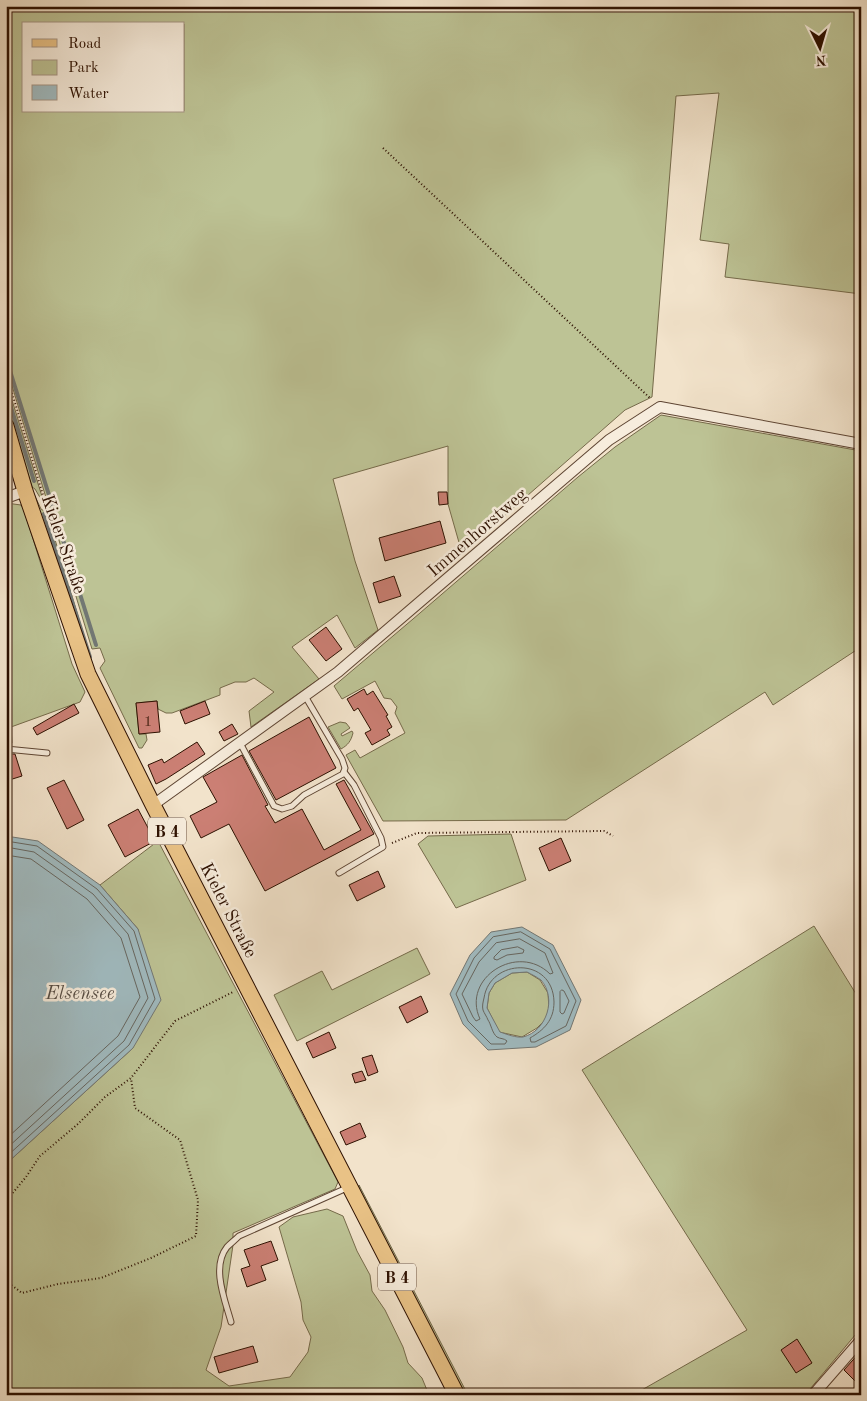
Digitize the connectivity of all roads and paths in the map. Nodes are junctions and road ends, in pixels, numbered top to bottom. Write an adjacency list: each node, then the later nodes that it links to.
1 (383, 148): 3 (path)
2 (6, 373): 8 (path)
3 (660, 407): 5 (street); 9 (street, Immenhorstweg)
4 (6, 426): 6 (main road, Kieler Straße / B 4)
5 (861, 444)
6 (26, 491): 7 (street); 14 (main road, Kieler Straße / B 4)
7 (6, 498)
8 (48, 510)
9 (305, 696): 10 (street, Immenhorstweg); 13 (lane)
10 (240, 743): 13 (lane); 14 (street, Immenhorstweg)
11 (6, 748): 12 (lane)
12 (47, 753)
13 (344, 772): 16 (lane)
14 (153, 805): 18 (main road, Kieler Straße / B 4)
15 (613, 836): 16 (path)
16 (382, 847): 17 (lane)
17 (339, 873)
18 (247, 985): 19 (path); 20 (main road, Kieler Straße / B 4)
19 (131, 1078): 21 (path); 22 (path)
20 (350, 1187): 23 (lane); 25 (main road, Kieler Straße / B 4)
21 (6, 1201)
22 (6, 1281)
23 (231, 1322)
24 (861, 1340): 26 (street)
25 (457, 1395)
26 (813, 1395)

